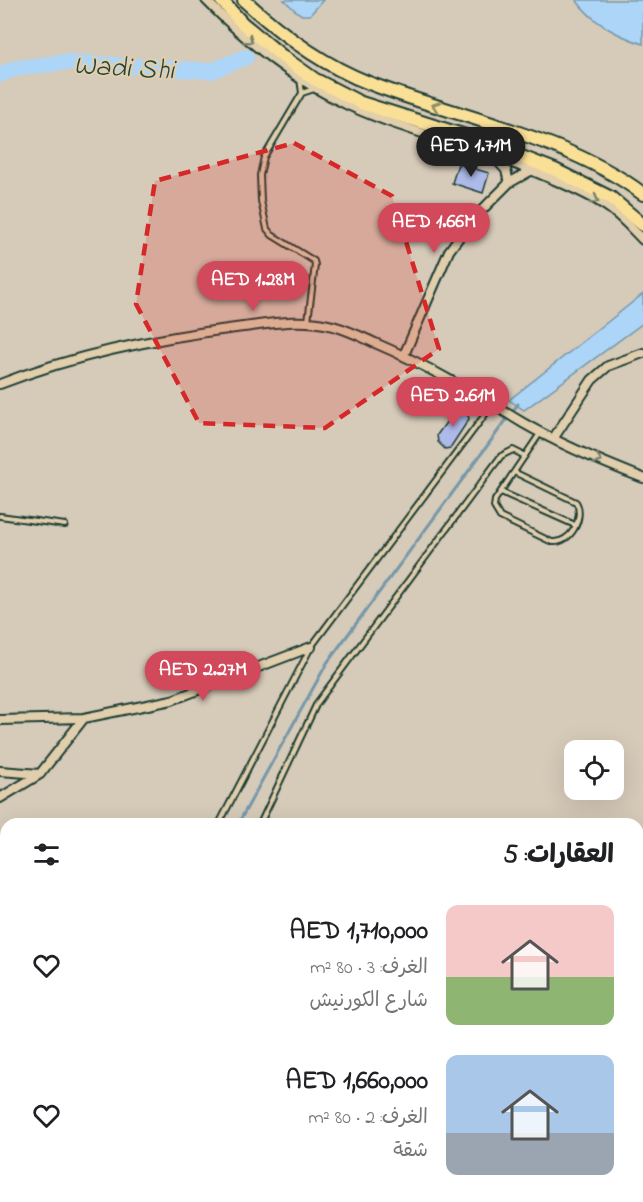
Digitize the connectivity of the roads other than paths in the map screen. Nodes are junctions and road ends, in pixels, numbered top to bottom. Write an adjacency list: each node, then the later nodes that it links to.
1 (206, 0): 4 (street)
2 (221, 0): 4 (main road)
3 (244, 0): 7 (main road)
4 (227, 14): 5 (street, one-way to 5); 6 (main road)
5 (299, 78): 6 (street); 8 (lane)
6 (316, 84): 7 (main road); 8 (lane); 9 (main road); 10 (street)
7 (390, 90): 16 (main road, one-way to 7)
8 (302, 93): 19 (lane)
9 (421, 122): 10 (main road); 13 (main road)
10 (430, 135): 11 (street)
11 (493, 156): 12 (street); 15 (street)
12 (532, 170): 14 (street); 15 (street)
13 (559, 172): 14 (main road); 17 (main road)
14 (544, 176): 18 (street, one-way to 18)
15 (509, 183): 21 (street)
16 (643, 194)
17 (643, 225)
18 (643, 240)
19 (308, 321): 21 (street); 22 (street)
20 (643, 353): 25 (street)
21 (404, 355): 23 (street)
22 (0, 384)
23 (493, 404): 24 (street); 33 (lane)
24 (541, 432): 25 (street); 26 (lane)
25 (553, 439): 28 (street, one-way to 28)
26 (525, 456): 27 (lane); 40 (lane)
27 (514, 472): 29 (lane); 32 (lane)
28 (643, 478)
29 (501, 492): 32 (lane); 32 (lane)
30 (0, 516): 31 (lane)
31 (65, 525)
32 (575, 525)
33 (311, 647): 34 (street); 39 (lane)
34 (84, 718): 35 (street); 37 (street)
35 (0, 720)
36 (0, 771): 37 (street)
37 (40, 774): 38 (street)
38 (0, 798)
39 (222, 818)
40 (263, 818)

